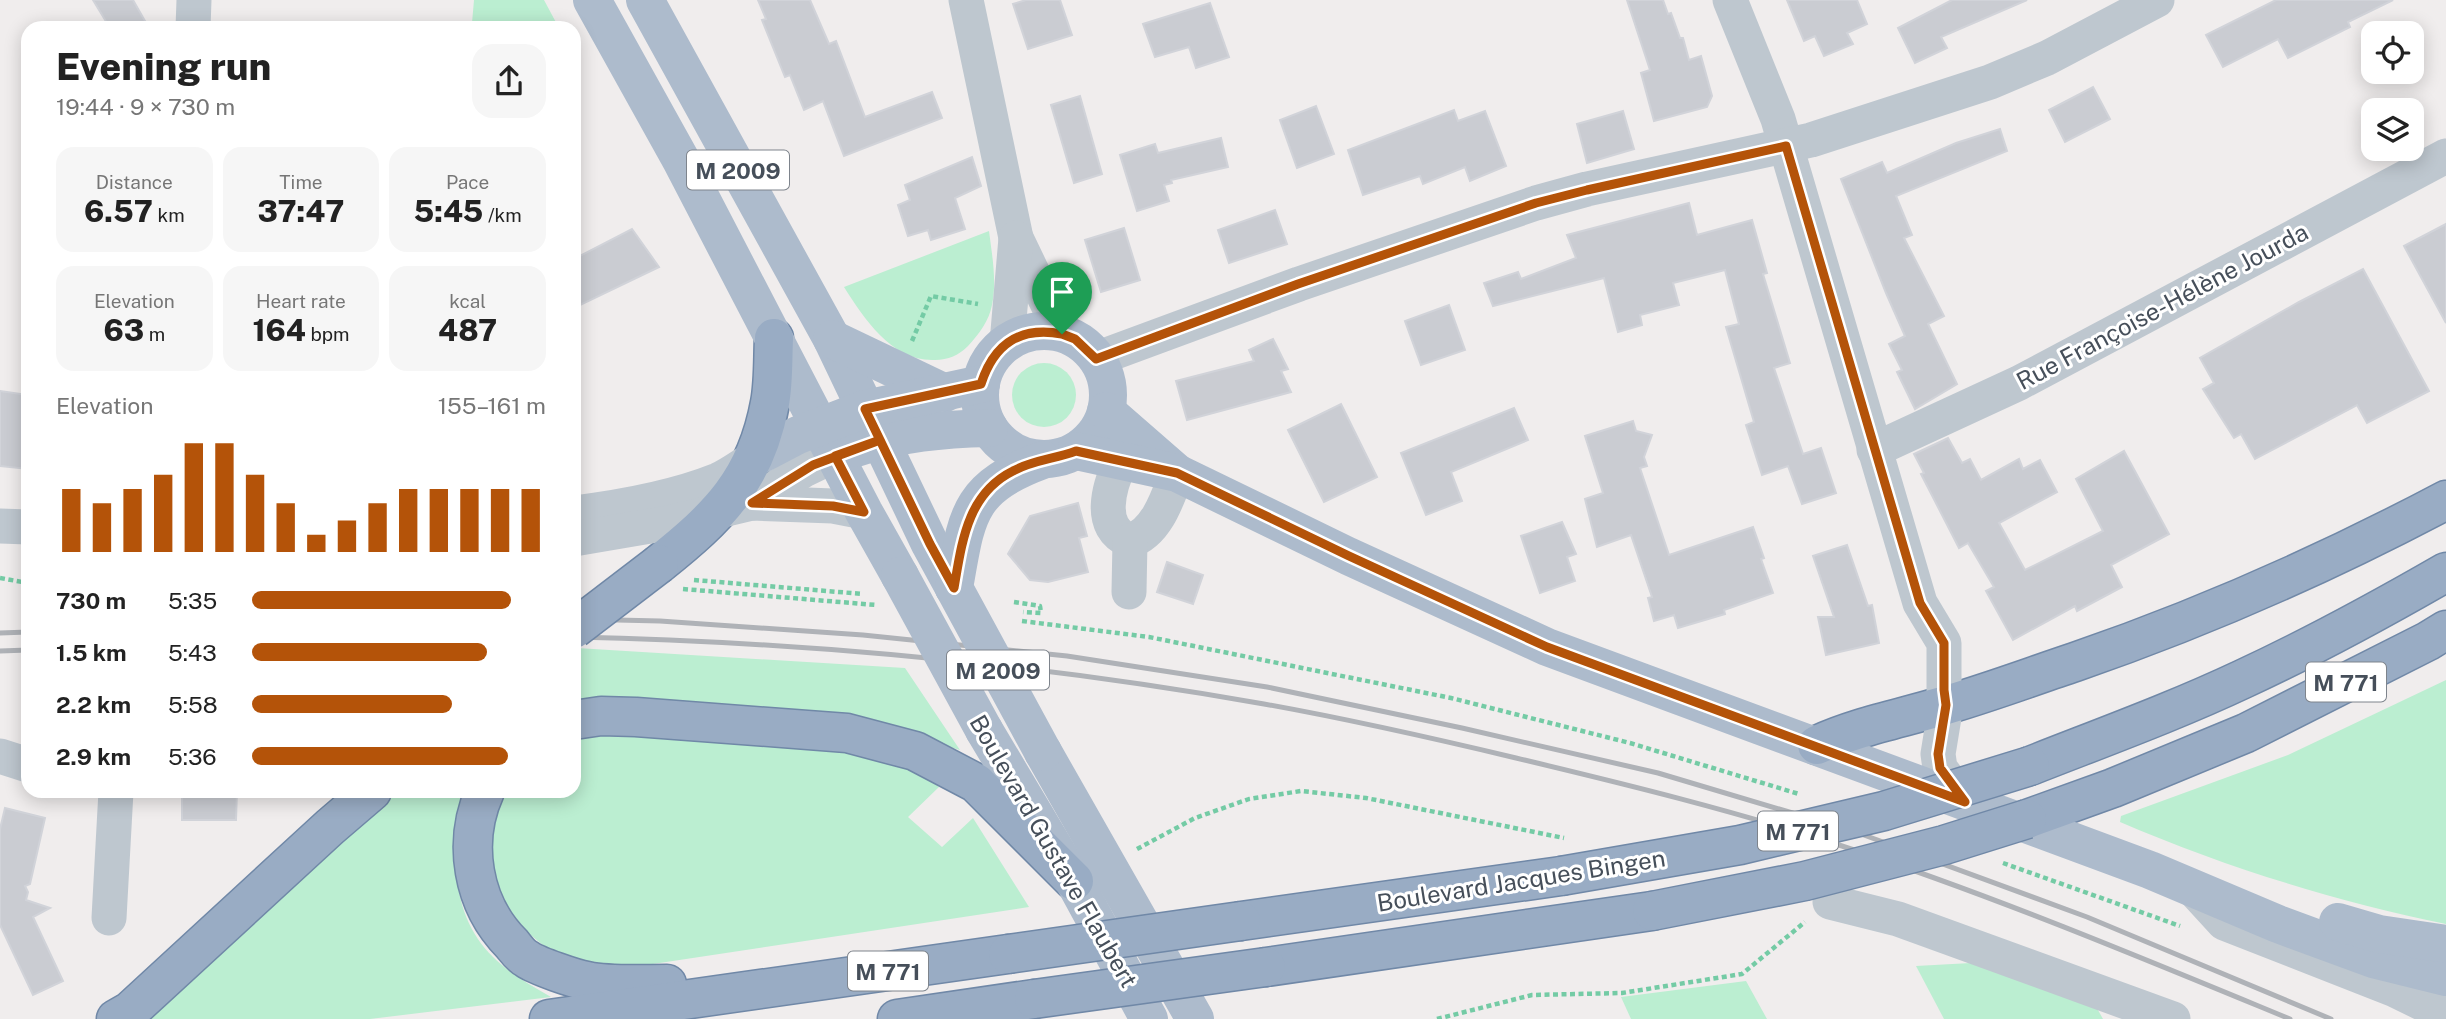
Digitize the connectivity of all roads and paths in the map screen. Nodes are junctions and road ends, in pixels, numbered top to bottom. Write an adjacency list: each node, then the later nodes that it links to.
1 (194, 0): 7 (street)
2 (592, 0): 13 (main road, M 2009)
3 (645, 0): 14 (main road, M 2009)
4 (966, 0): 10 (street)
5 (1730, 0): 8 (street)
6 (2157, 0): 8 (street)
7 (193, 21)
8 (1786, 146): 17 (street); 23 (street)
9 (2446, 156): 23 (street, Rue Françoise-Hélène Jourda)
10 (1016, 238): 12 (street); 15 (street)
11 (980, 304): 16 (path)
12 (1062, 334): 15 (main road); 17 (main road)
13 (774, 338): 22 (main road, M 2009); 25 (highway)
14 (832, 339): 18 (main road); 20 (main road, M 2009)
15 (1007, 343): 18 (main road)
16 (911, 344)
17 (1096, 359): 19 (main road)
18 (962, 389): 20 (main road); 21 (main road)
19 (1106, 411): 24 (main road); 27 (main road)
20 (872, 424): 21 (main road); 22 (main road); 40 (main road, Boulevard Gustave Flaubert / M 2009)
21 (989, 428): 24 (main road)
22 (827, 440): 25 (main road); 29 (street); 31 (main road, Boulevard Gustave Flaubert / M 2009)
23 (1874, 450): 50 (street)
24 (1059, 455): 26 (main road); 40 (main road)
25 (756, 457): 29 (highway); 30 (street)
26 (1121, 461): 27 (main road); 35 (street)
27 (1177, 473): 35 (street); 53 (main road)
28 (2446, 500): 50 (highway)
29 (736, 507): 31 (street); 34 (street); 37 (highway)
30 (581, 512)
31 (864, 512): 41 (main road, Boulevard Gustave Flaubert / M 2009)
32 (0, 526): 33 (street)
33 (21, 527)
34 (581, 538)
35 (1130, 541): 42 (street)
36 (2446, 572): 70 (highway, Boulevard Jacques Bingen / M 771, bridge)
37 (674, 577): 41 (path); 43 (path); 47 (highway, bridge)
38 (0, 578): 39 (path)
39 (21, 582)
40 (954, 588): 63 (main road, Boulevard Gustave Flaubert / M 2009, bridge)
41 (888, 591): 63 (main road, Boulevard Gustave Flaubert / M 2009, bridge)
42 (1129, 592)
43 (863, 594)
44 (1014, 602): 45 (path)
45 (1023, 612)
46 (1023, 621): 56 (path)
47 (581, 625)
48 (2446, 630): 52 (highway, Boulevard Jacques Bingen / M 771)
49 (2446, 658): 52 (highway)
50 (1946, 705): 53 (highway); 60 (street)
51 (581, 719): 63 (highway)
52 (2246, 733): 74 (highway, Boulevard Jacques Bingen / M 771, bridge)
53 (1817, 745): 60 (main road)
54 (0, 756): 55 (street)
55 (21, 763)
56 (1805, 795)
57 (116, 798): 66 (street)
58 (364, 798): 72 (highway)
59 (482, 798): 70 (highway)
60 (1965, 802): 64 (main road)
61 (1576, 841): 63 (path)
62 (2000, 862): 67 (path)
63 (1090, 873): 75 (main road, Boulevard Gustave Flaubert / M 2009); 76 (main road, Boulevard Gustave Flaubert / M 2009)
64 (2191, 887): 68 (main road); 69 (main road); 71 (street)
65 (1830, 902): 77 (path); 78 (street)
66 (109, 918)
67 (2193, 931)
68 (2446, 944)
69 (2446, 977)
70 (768, 988): 73 (highway, Boulevard Jacques Bingen / M 771)
71 (2446, 1015)
72 (116, 1019)
73 (549, 1019)
74 (897, 1019)
75 (1149, 1019)
76 (1195, 1019)
77 (1437, 1019)
78 (2173, 1019)

